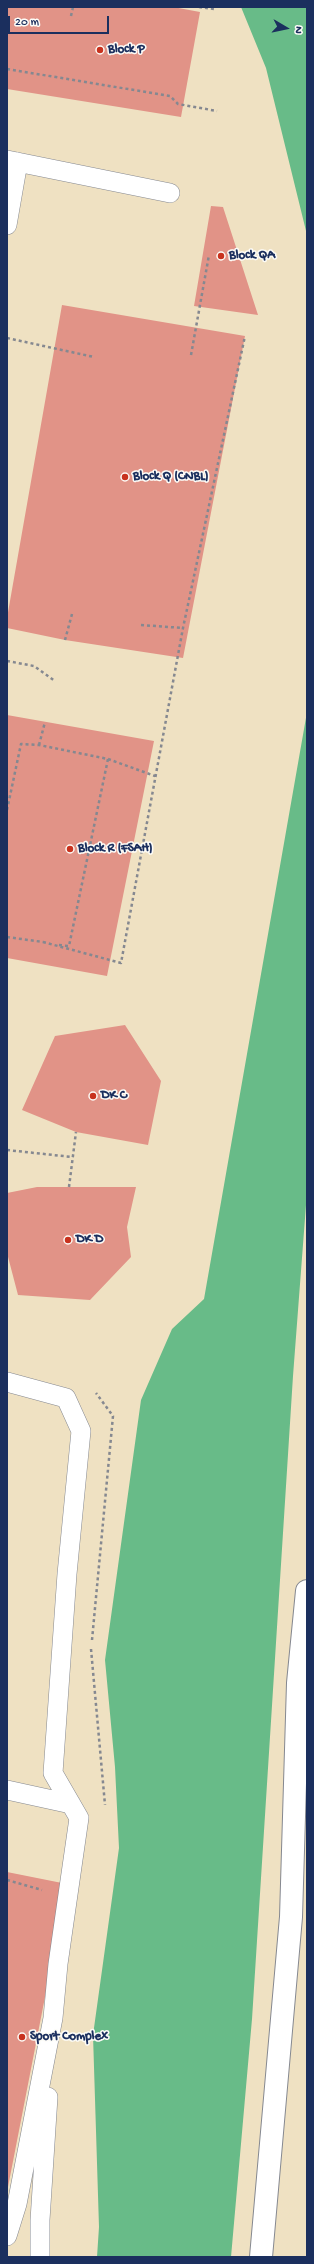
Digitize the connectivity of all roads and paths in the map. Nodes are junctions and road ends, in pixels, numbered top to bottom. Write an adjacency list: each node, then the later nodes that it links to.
1 (73, 7): 4 (path)
2 (199, 7): 3 (path)
3 (214, 9)
4 (71, 16)
5 (7, 68): 6 (path)
6 (217, 111)
7 (12, 161): 8 (lane); 9 (lane)
8 (170, 193)
9 (7, 225)
10 (209, 255): 13 (path)
11 (245, 336): 17 (path)
12 (7, 338): 14 (path)
13 (191, 355)
14 (94, 357)
15 (72, 614): 18 (path)
16 (141, 625): 17 (path)
17 (183, 628): 24 (path)
18 (64, 640)
19 (7, 661): 20 (path)
20 (55, 681)
21 (45, 722): 22 (path)
22 (39, 745): 23 (path); 25 (path)
23 (108, 759): 24 (path); 27 (path)
24 (155, 776): 27 (path)
25 (7, 810)
26 (7, 937): 27 (path)
27 (43, 942)
28 (76, 1132): 30 (path)
29 (7, 1150): 30 (path)
30 (72, 1157): 31 (path)
31 (69, 1187)
32 (7, 1382): 35 (lane)
33 (307, 1591): 36 (street)
34 (7, 1790): 35 (lane)
35 (71, 1804): 37 (lane)
36 (299, 1918): 40 (street)
37 (53, 2018): 38 (lane); 39 (lane)
38 (7, 2236)
39 (40, 2257)
40 (261, 2257)

